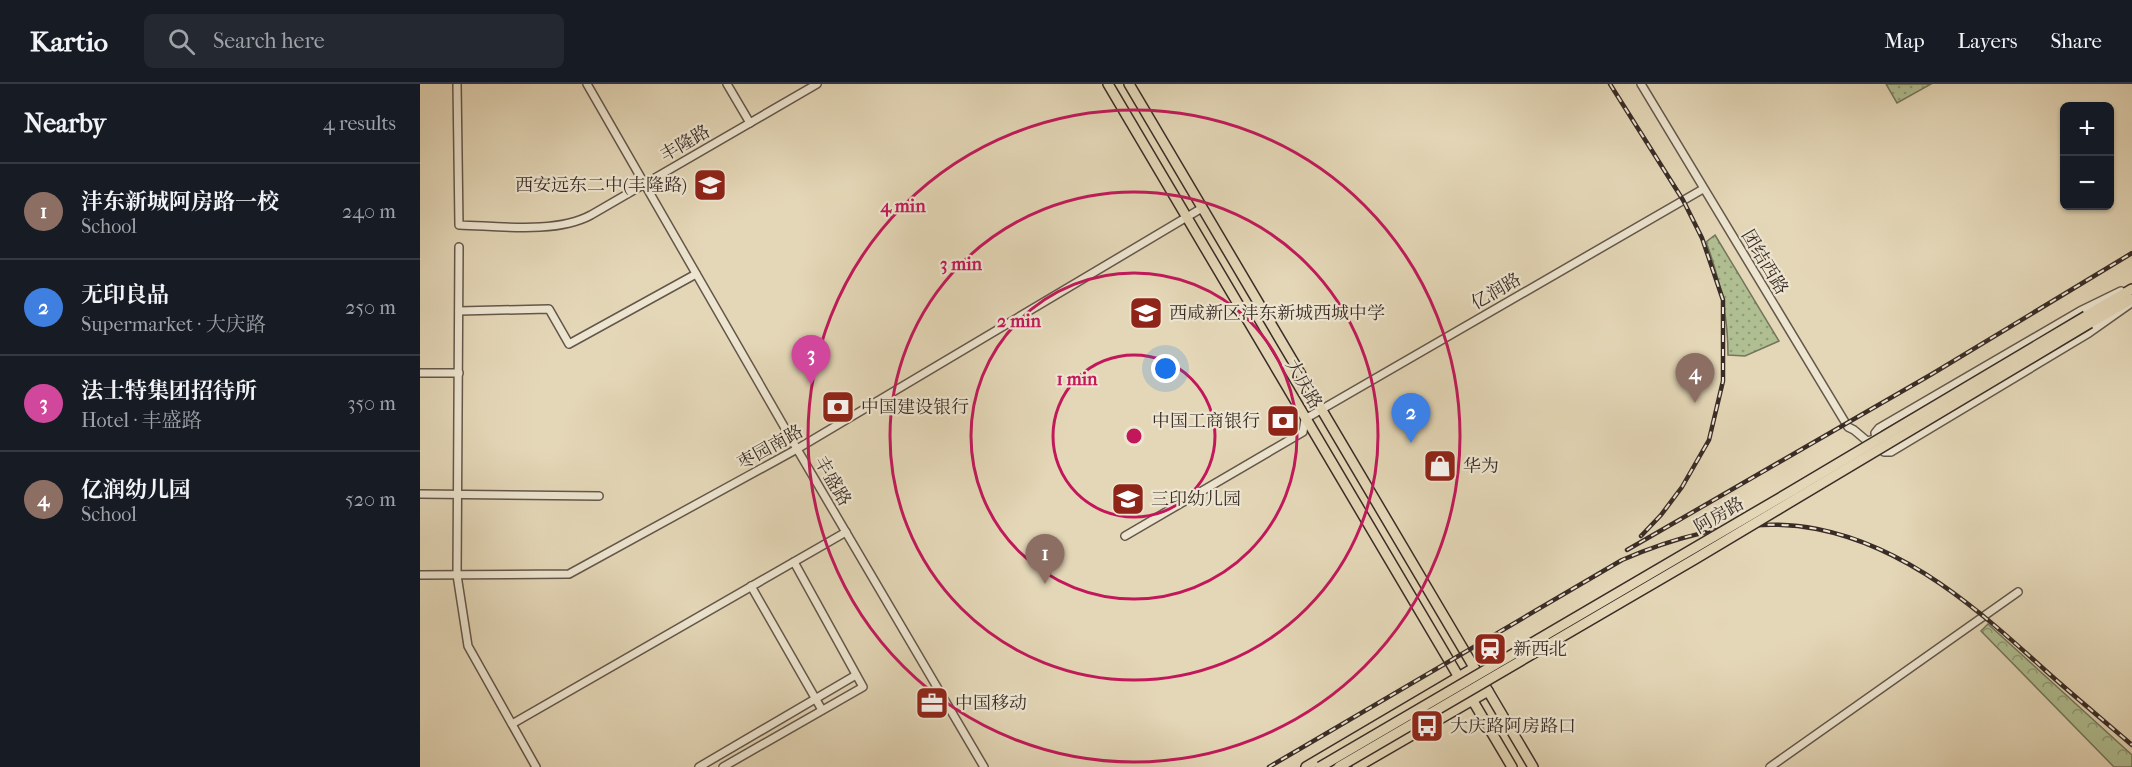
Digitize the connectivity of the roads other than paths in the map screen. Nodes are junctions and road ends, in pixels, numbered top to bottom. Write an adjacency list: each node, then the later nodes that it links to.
1 (457, 84): 9 (street, 丰隆路)
2 (587, 84): 9 (street, 丰盛路)
3 (727, 84): 8 (street)
4 (817, 84): 8 (street, 丰隆路)
5 (1108, 84): 12 (main road, 大庆路)
6 (1129, 84): 11 (main road, 大庆路)
7 (1641, 84): 10 (street, 团结西路)
8 (750, 123): 9 (street, 丰隆路)
9 (644, 184): 14 (street, 丰盛路)
10 (1702, 189): 21 (street, 亿润路); 23 (street, 团结西路)
11 (1203, 207): 12 (street, 枣园南路); 21 (main road, 大庆路)
12 (1186, 217): 22 (main road, 大庆路); 24 (street, 枣园南路)
13 (459, 247): 17 (street)
14 (696, 274): 17 (street); 24 (street, 丰盛路)
15 (2132, 288): 18 (main road, 阿房路); 23 (street)
16 (2132, 300): 18 (main road, 阿房路); 23 (street, 团结西路)
17 (459, 311): 20 (street)
18 (2088, 320): 52 (main road, 阿房路, bridge); 53 (main road, 阿房路, bridge)
19 (420, 373): 20 (street)
20 (459, 373): 26 (street)
21 (1321, 410): 22 (street, 亿润路); 35 (main road, 大庆路)
22 (1305, 419): 29 (street); 37 (main road, 大庆路)
23 (1876, 439)
24 (797, 449): 28 (street, 丰盛路); 32 (street, 枣园南路)
25 (420, 494): 26 (street)
26 (458, 495): 27 (street); 32 (street)
27 (599, 496)
28 (846, 532): 30 (street); 50 (street, 丰盛路)
29 (1125, 536)
30 (794, 562): 33 (street); 36 (street)
31 (420, 575): 32 (street, 枣园南路)
32 (457, 575): 43 (street)
33 (751, 586): 39 (street); 43 (street)
34 (2018, 592): 57 (street)
35 (1474, 668): 37 (main road); 38 (main road, 大庆路)
36 (856, 675): 39 (street); 41 (street)
37 (1459, 677): 40 (main road, 大庆路); 51 (main road)
38 (1488, 692): 40 (main road); 56 (main road, 大庆路)
39 (815, 698): 41 (street); 42 (street)
40 (1472, 700): 54 (main road); 55 (main road, 大庆路)
41 (822, 710): 44 (street)
42 (783, 717): 44 (street); 45 (street)
43 (512, 724): 47 (street)
44 (789, 729): 46 (street)
45 (746, 739): 46 (street); 48 (street)
46 (753, 750): 49 (street)
47 (536, 767)
48 (699, 767)
49 (723, 767)
50 (984, 767)
51 (1306, 767)
52 (1320, 767)
53 (1339, 767)
54 (1357, 767)
55 (1512, 767)
56 (1533, 767)
57 (1770, 767)

